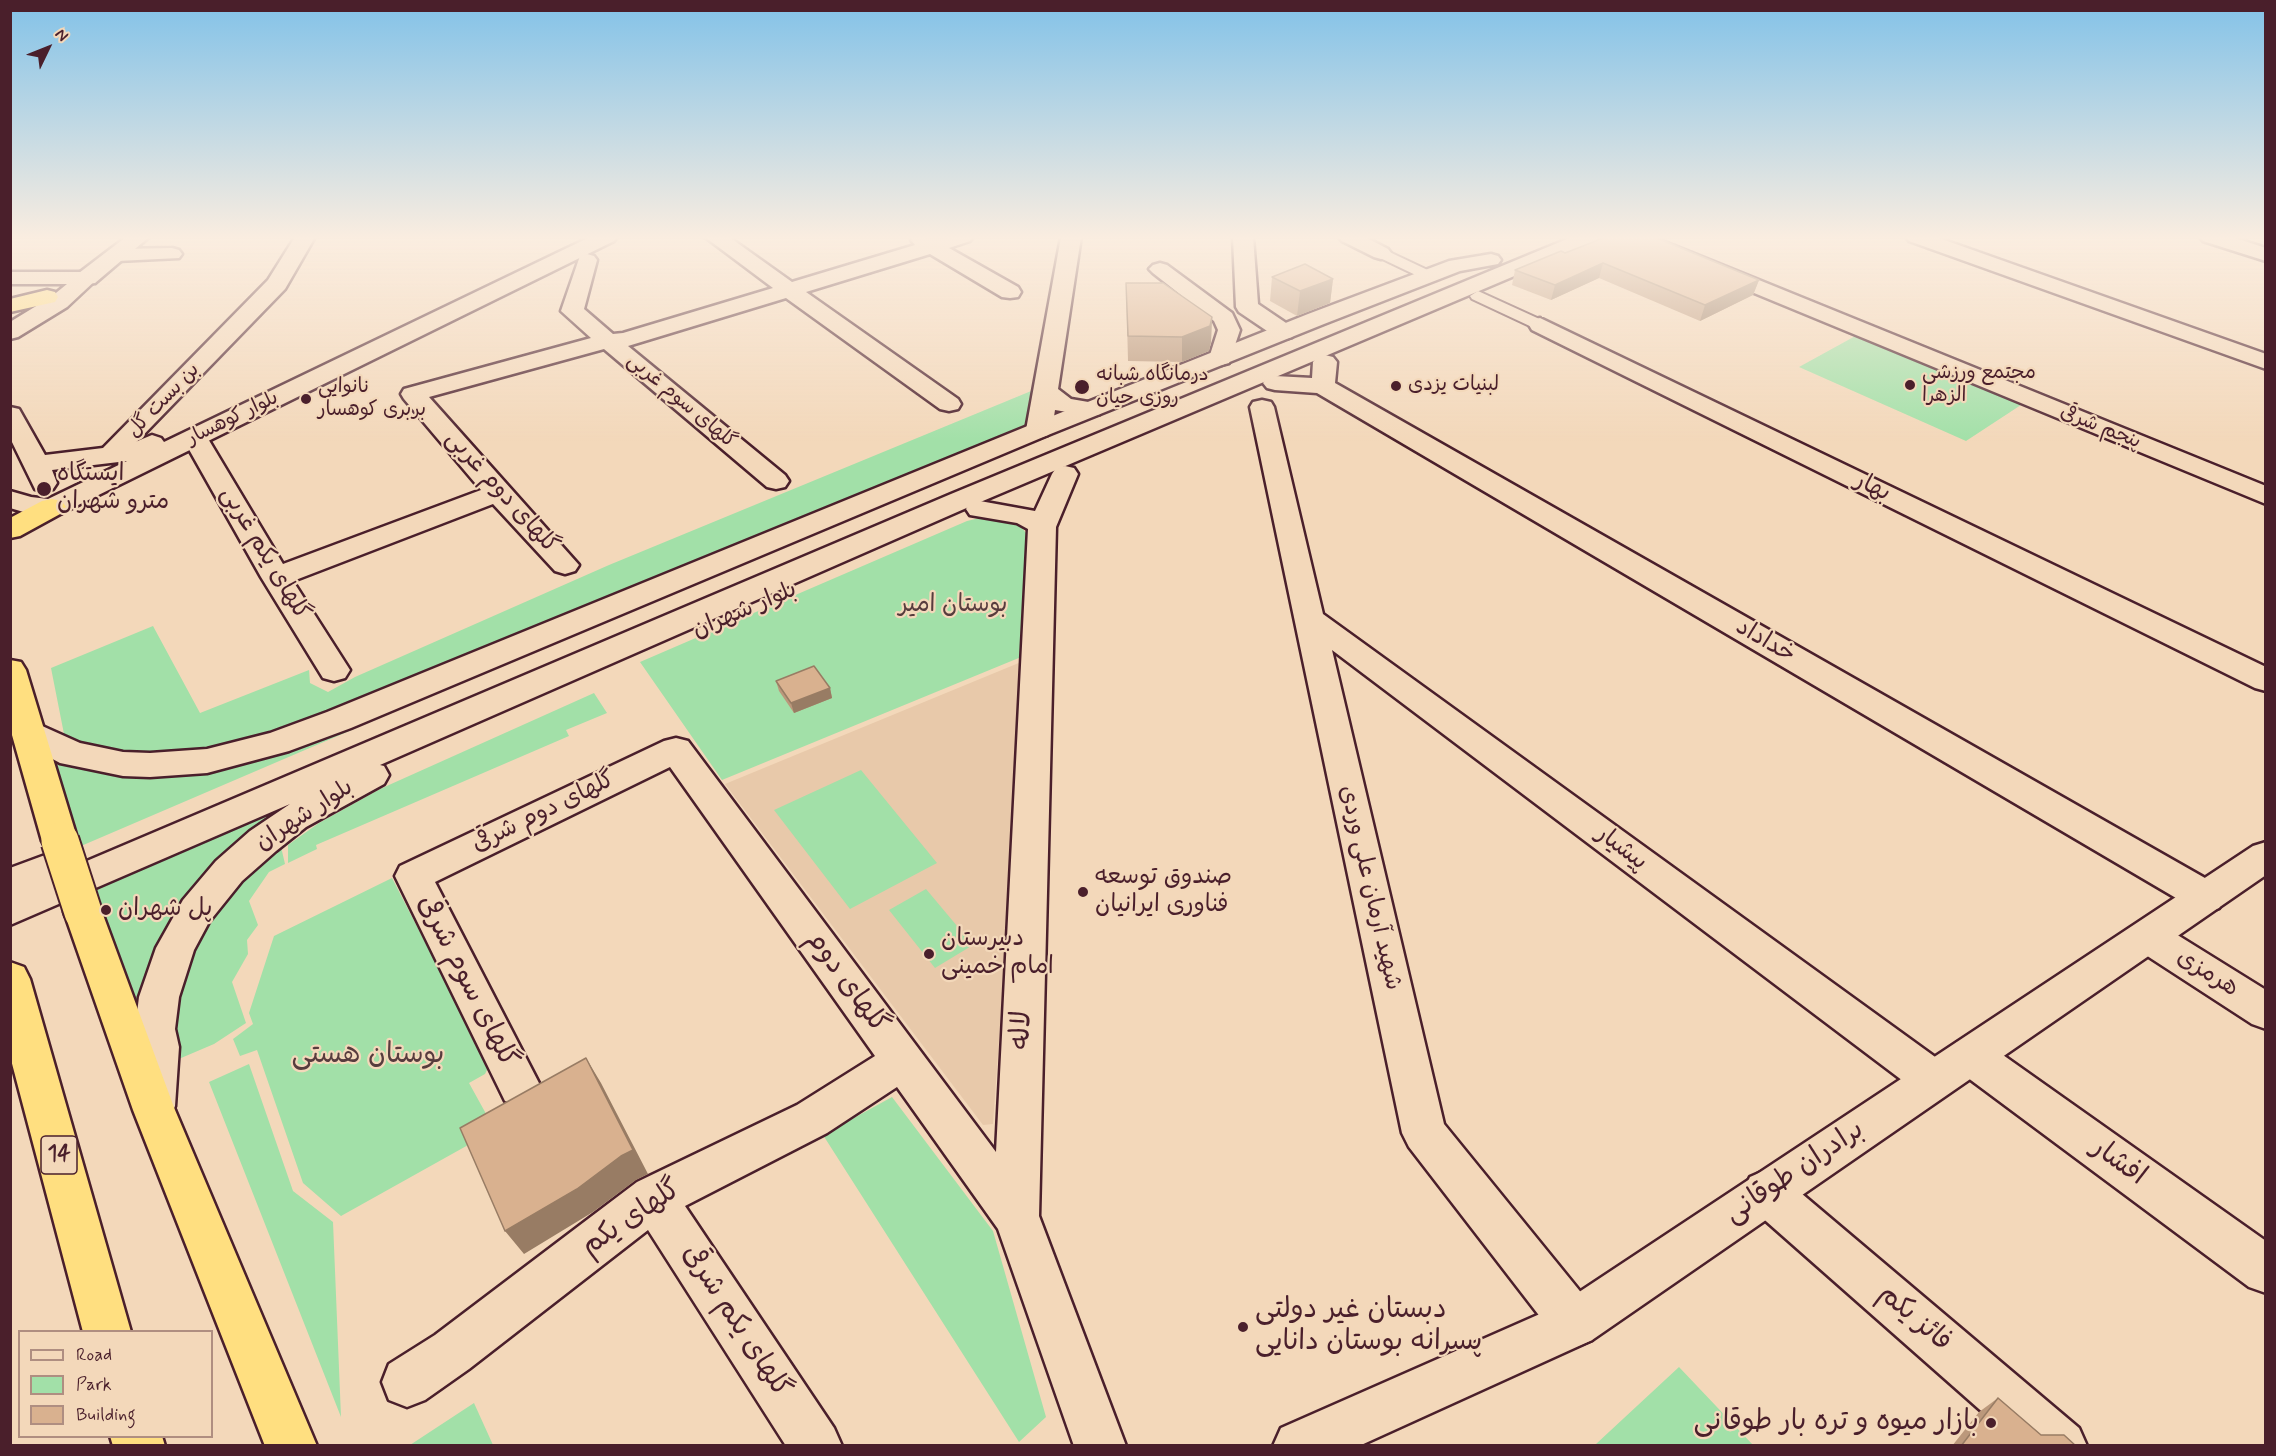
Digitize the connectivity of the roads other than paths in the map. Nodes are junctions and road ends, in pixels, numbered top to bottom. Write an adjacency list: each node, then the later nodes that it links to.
1 (34, 305): 20 (street)
2 (54, 305): 22 (street)
3 (259, 305): 35 (street, بن بست گل)
4 (440, 305): 35 (street, بلوار کوهسار)
5 (468, 305): 34 (street, بلوار کوهسار)
6 (574, 305): 24 (street, گلهای سوم غربی)
7 (739, 305): 24 (street)
8 (810, 305): 30 (street)
9 (1059, 305): 28 (street)
10 (1207, 305): 19 (street)
11 (1354, 305): 23 (street, بلوار شهران)
12 (1388, 305): 56 (street, بلوار شهران)
13 (1409, 305): 58 (street, بلوار شهران)
14 (1461, 305): 27 (street, بلوار شهران)
15 (1496, 305): 21 (street, بهار)
16 (1800, 305): 40 (street, پنجم شرقی)
17 (2106, 305): 26 (street)
18 (1247, 307): 19 (street); 23 (street)
19 (1216, 312): 25 (street)
20 (10, 320)
21 (1540, 326): 51 (street, بهار)
22 (10, 332)
23 (1284, 332): 25 (street, بلوار شهران)
24 (616, 342): 38 (street, گلهای سوم غربی); 39 (street, گلهای دوم غربی)
25 (1221, 357): 31 (street, بلوار شهران)
26 (2265, 362)
27 (1319, 378): 29 (street, بلوار شهران); 57 (street, خداداد)
28 (1044, 390): 31 (street); 33 (street)
29 (1268, 395): 37 (street, بلوار شهران); 48 (street, شهید آرمان علی وردی)
30 (949, 404)
31 (1091, 409): 33 (street, بلوار شهران)
32 (10, 414): 36 (street)
33 (1039, 430): 52 (street, بلوار شهران)
34 (195, 437): 35 (street, بلوار کوهسار); 47 (street, گلهای یکم غربی)
35 (131, 455): 36 (street, بلوار کوهسار); 42 (street, بلوار کوهسار)
36 (37, 464): 42 (street)
37 (1065, 474): 43 (street, بلوار شهران); 44 (street)
38 (776, 481)
39 (498, 493): 46 (street, گلهای دوم غربی); 47 (street)
40 (2265, 496)
41 (10, 499): 42 (street)
42 (52, 507): 45 (highway)
43 (980, 509): 44 (street); 66 (street, بلوار شهران)
44 (1042, 527): 69 (street, لاله)
45 (10, 530)
46 (565, 566)
47 (276, 577): 50 (street, گلهای یکم غربی)
48 (1309, 618): 64 (street, پیشیار); 71 (street, شهید آرمان علی وردی)
49 (10, 670): 52 (highway)
50 (334, 670)
51 (2265, 680)
52 (31, 733): 66 (highway, bridge)
53 (676, 750): 55 (street, گلهای دوم شرقی); 63 (street, گلهای دوم)
54 (2265, 856): 57 (street, برادران طوقانی)
55 (413, 876): 65 (street, گلهای سوم شرقی)
56 (10, 884)
57 (2206, 897): 59 (street, برادران طوقانی)
58 (10, 909)
59 (2149, 937): 61 (street, هرمزی); 62 (street, برادران طوقانی)
60 (10, 979): 72 (highway, 14)
61 (2265, 1012)
62 (1971, 1056): 64 (street, برادران طوقانی); 70 (street, افشار)
63 (903, 1061): 68 (street, گلهای یکم); 69 (street, گلهای دوم)
64 (1934, 1080): 67 (street, برادران طوقانی)
65 (520, 1088)
66 (154, 1110): 74 (highway)
67 (1766, 1192): 71 (street, برادران طوقانی); 78 (street, فائز یکم)
68 (653, 1198): 73 (street, گلهای یکم); 75 (street, گلهای یکم شرقی)
69 (1016, 1216): 76 (street, لاله)
70 (2265, 1270)
71 (1575, 1323): 77 (street, برادران طوقانی)
72 (106, 1330)
73 (407, 1382)
74 (291, 1446)
75 (816, 1446)
76 (1100, 1446)
77 (1299, 1446)
78 (2061, 1446)

